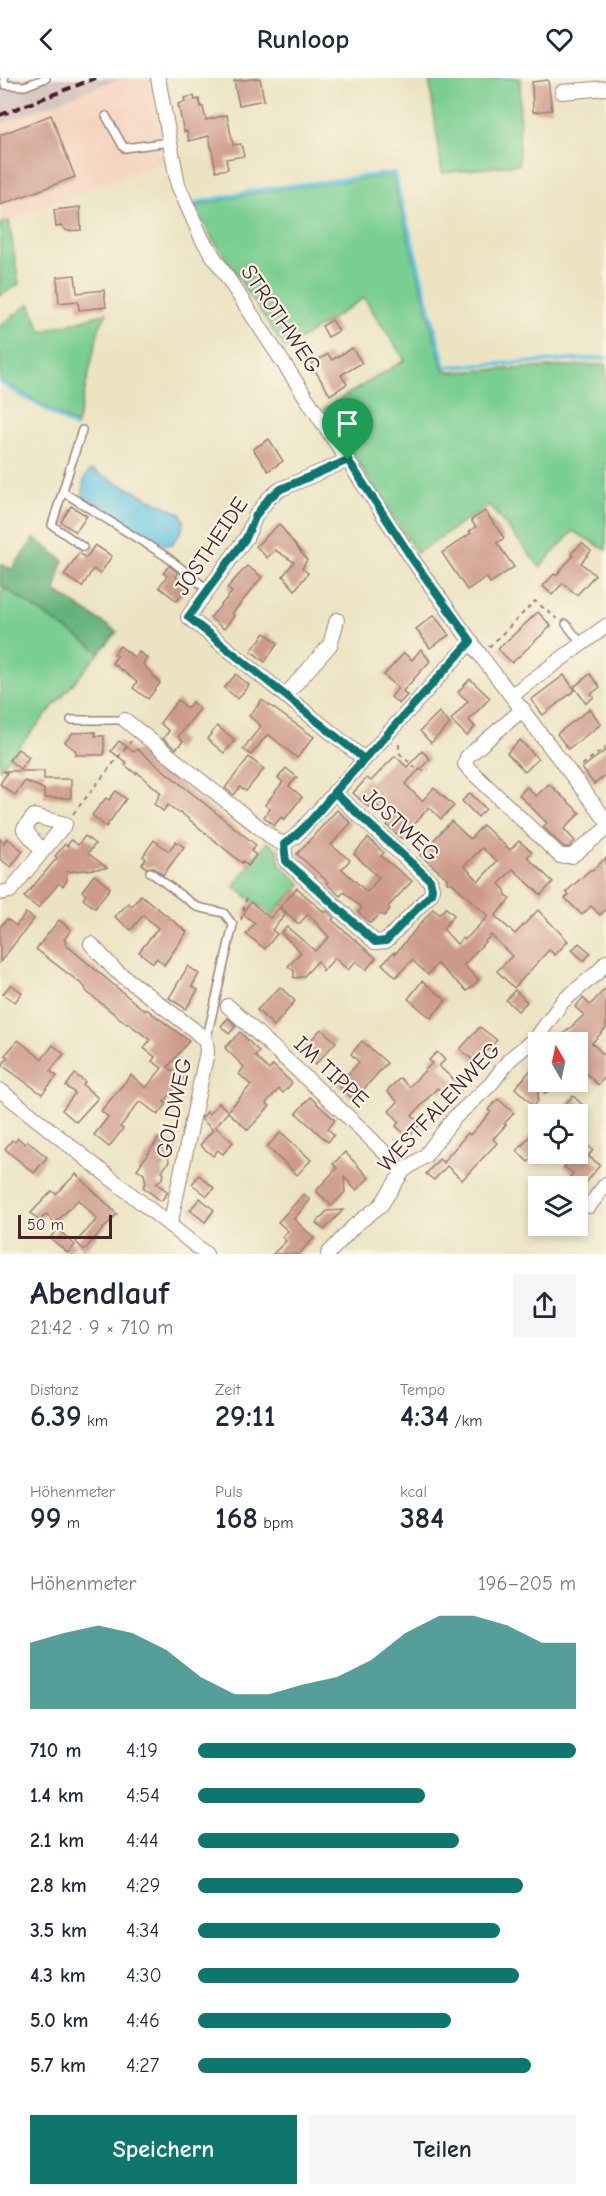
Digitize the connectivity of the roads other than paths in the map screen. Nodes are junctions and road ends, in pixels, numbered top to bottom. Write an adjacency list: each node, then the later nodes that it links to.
1 (46, 78): 3 (lane)
2 (158, 78): 7 (street, STROTHWEG)
3 (3, 83)
4 (606, 88): 5 (street)
5 (562, 93)
6 (106, 116): 7 (lane)
7 (170, 142): 9 (street, STROTHWEG)
8 (82, 430): 10 (lane)
9 (348, 460): 12 (street, JOSTHEIDE); 16 (street, STROTHWEG)
10 (63, 492): 11 (lane); 12 (lane)
11 (83, 547)
12 (207, 589): 19 (street, JOSTHEIDE)
13 (337, 620): 19 (street)
14 (566, 624): 17 (lane)
15 (606, 626): 17 (street)
16 (471, 641): 18 (street, STROTHWEG); 23 (street, JOSTWEG)
17 (582, 644): 18 (street)
18 (512, 695): 20 (street, STROTHWEG)
19 (285, 696): 23 (street, JOSTHEIDE)
20 (523, 709): 25 (street, STROTHWEG); 27 (street)
21 (71, 720): 22 (lane)
22 (125, 720): 28 (street)
23 (364, 759): 24 (street, JOSTWEG)
24 (334, 792): 28 (street, JOSTWEG); 28 (street, JOSTWEG)
25 (601, 802): 26 (street, STROTHWEG)
26 (606, 819)
27 (606, 829)
28 (284, 844)
29 (42, 851): 29 (street); 31 (street)
30 (150, 872): 35 (lane)
31 (0, 893)
32 (92, 944): 35 (street, GOLDWEG)
33 (606, 962): 37 (street, WESTFALENWEG)
34 (228, 1006): 37 (street, IM TIPPE)
35 (206, 1041): 40 (street, GOLDWEG)
36 (0, 1090): 40 (street)
37 (403, 1171): 42 (street, WESTFALENWEG)
38 (606, 1184): 39 (street)
39 (589, 1206)
40 (170, 1225): 41 (street)
41 (206, 1254)
42 (328, 1254)

